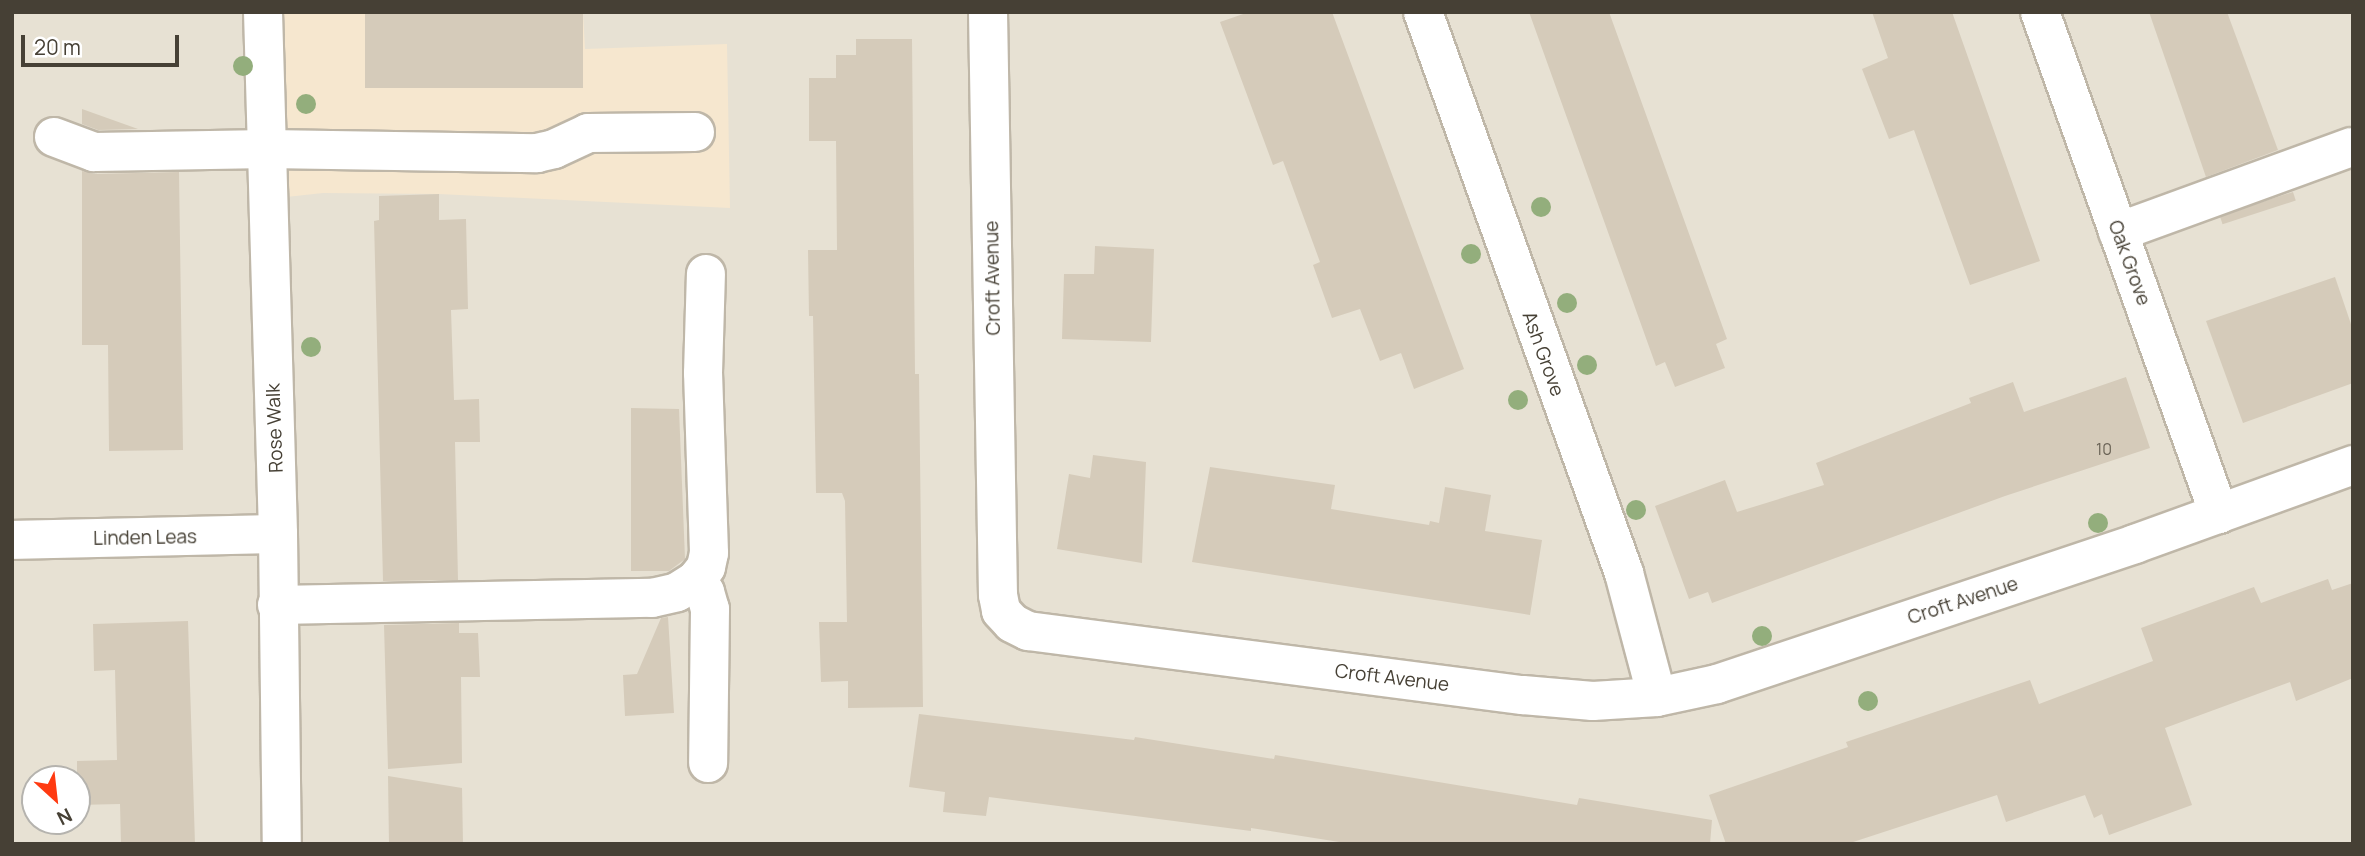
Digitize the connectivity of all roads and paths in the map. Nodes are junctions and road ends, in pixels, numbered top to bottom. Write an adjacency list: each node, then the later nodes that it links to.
1 (263, 12): 8 (street, Rose Walk)
2 (988, 12): 17 (street, Croft Avenue)
3 (1423, 12): 17 (street, Ash Grove)
4 (2040, 12): 9 (street, Oak Grove)
5 (695, 132): 8 (street)
6 (54, 137): 8 (street)
7 (2351, 147): 9 (street)
8 (268, 149): 13 (street, Rose Walk)
9 (2118, 232): 12 (street, Oak Grove)
10 (706, 274): 15 (street)
11 (2353, 465): 12 (street, Croft Avenue)
12 (2220, 514): 17 (street, Croft Avenue)
13 (278, 534): 14 (street, Linden Leas); 16 (street, Rose Walk)
14 (12, 540)
15 (696, 580): 16 (street); 18 (street)
16 (278, 605): 19 (street, Rose Walk)
17 (1657, 697)
18 (708, 763)
19 (282, 844)

